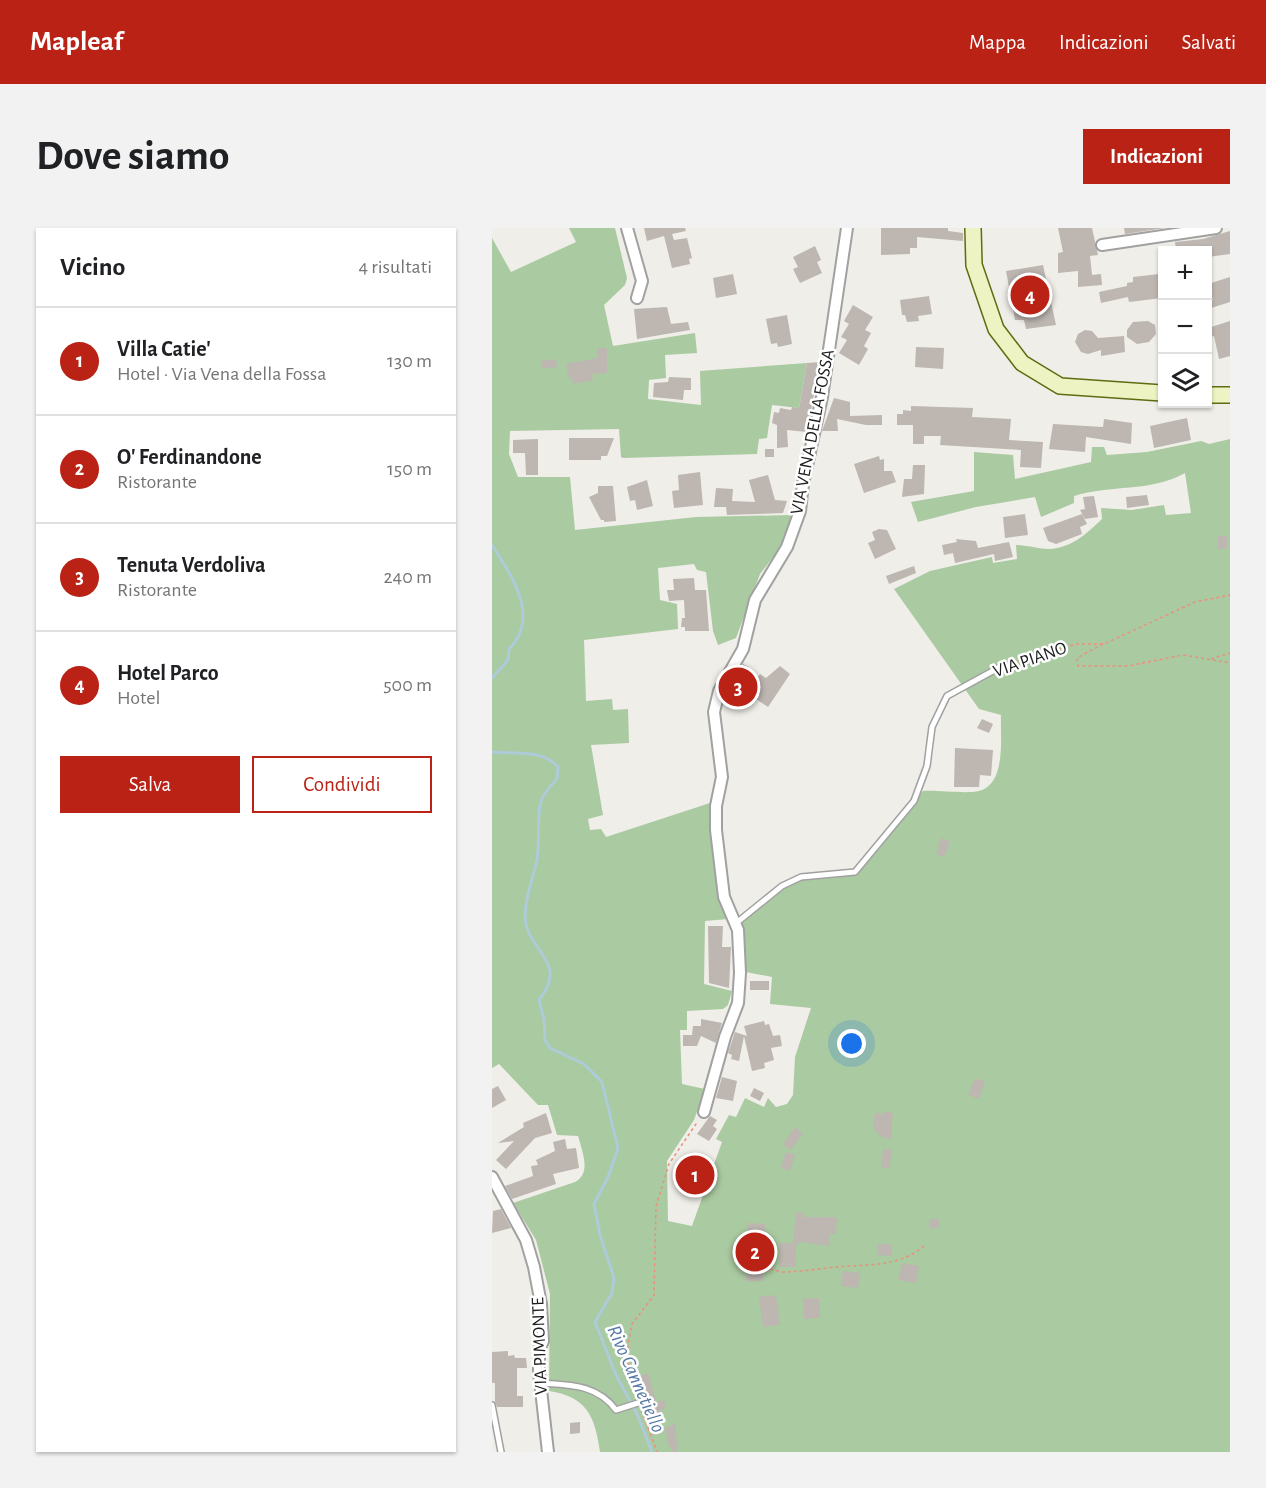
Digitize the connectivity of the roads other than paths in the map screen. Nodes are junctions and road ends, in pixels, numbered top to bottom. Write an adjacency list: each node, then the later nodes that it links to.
1 (627, 228): 6 (street)
2 (848, 228): 11 (street, VIA VENA DELLA FOSSA)
3 (973, 228): 7 (main road)
4 (1216, 228): 5 (street)
5 (1102, 245)
6 (637, 298)
7 (1158, 393)
8 (1212, 394): 9 (main road)
9 (1230, 395)
10 (1000, 667): 11 (lane, VIA PIANO)
11 (735, 924): 12 (street, VIA VENA DELLA FOSSA)
12 (704, 1112)
13 (492, 1177): 14 (street, VIA PIMONTE)
14 (540, 1383): 15 (lane); 18 (street, VIA PIMONTE)
15 (638, 1403)
16 (492, 1405): 17 (lane)
17 (501, 1452)
18 (548, 1452)

